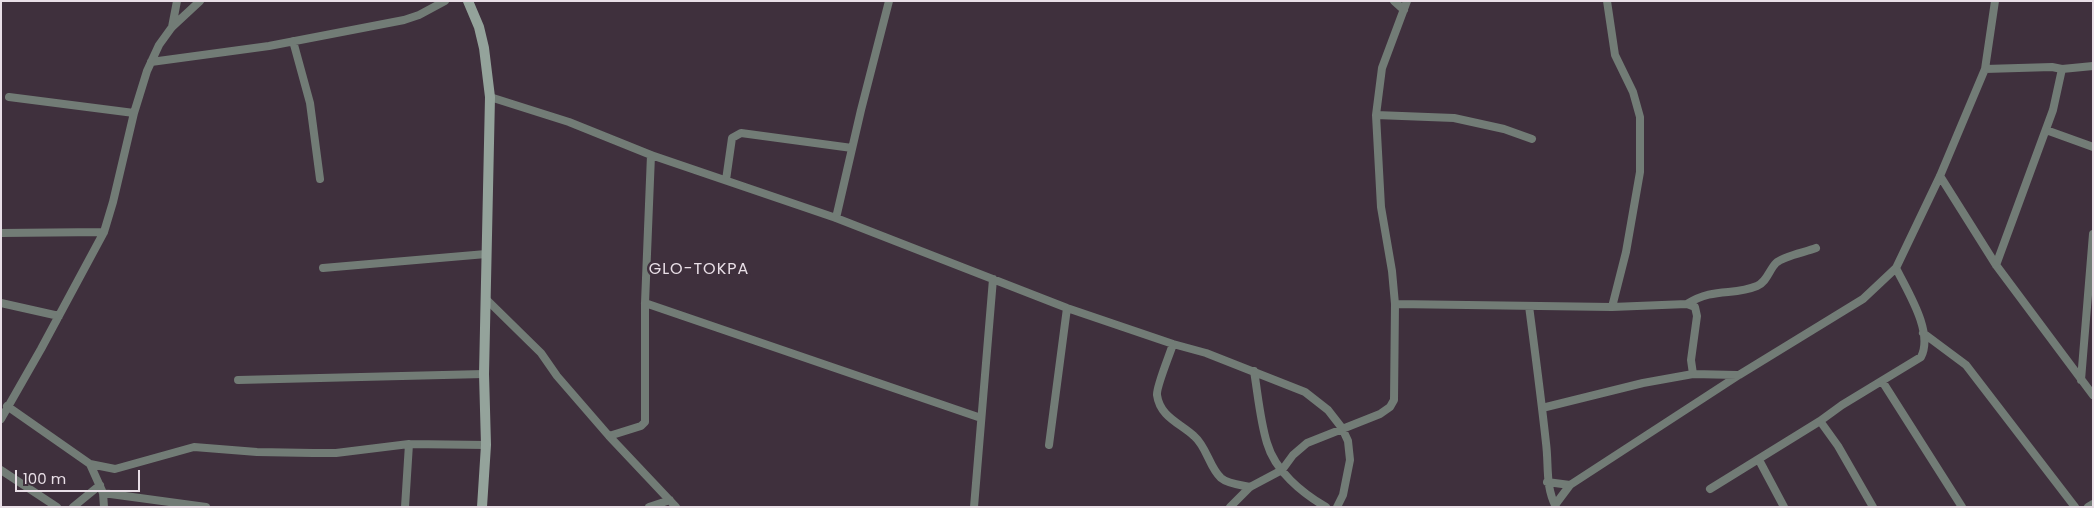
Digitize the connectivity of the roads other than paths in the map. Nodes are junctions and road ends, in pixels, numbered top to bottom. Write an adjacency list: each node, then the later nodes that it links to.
1 (177, 1): 11 (street)
2 (200, 1): 11 (street)
3 (445, 1): 12 (street)
4 (468, 1): 18 (main road)
5 (889, 1): 24 (street)
6 (1394, 1): 10 (street)
7 (1407, 1): 10 (street)
8 (1607, 1): 46 (street)
9 (1995, 1): 15 (street)
10 (1404, 10): 20 (street)
11 (172, 27): 13 (street)
12 (293, 41): 13 (street); 27 (street)
13 (151, 62): 19 (street)
14 (2093, 66): 16 (street)
15 (1985, 69): 16 (street); 26 (street)
16 (2062, 69): 21 (street)
17 (9, 97): 19 (street)
18 (490, 98): 25 (street); 34 (main road)
19 (134, 113): 30 (street)
20 (1376, 114): 22 (street); 42 (street)
21 (2046, 130): 23 (street); 35 (street)
22 (1532, 139)
23 (2093, 147)
24 (852, 148): 28 (street); 29 (street)
25 (651, 155): 28 (street); 41 (street)
26 (1940, 176): 35 (street); 37 (street)
27 (320, 179)
28 (726, 180): 29 (street)
29 (836, 218): 38 (street)
30 (104, 232): 31 (street); 47 (street)
31 (1, 233)
32 (2093, 234): 55 (street)
33 (1816, 248): 43 (street)
34 (486, 254): 36 (street); 39 (main road)
35 (1996, 266): 55 (street)
36 (323, 268)
37 (1896, 268): 48 (street); 53 (street)
38 (993, 279): 45 (street); 60 (street)
39 (487, 300): 51 (main road); 64 (street)
40 (1, 303): 47 (street)
41 (645, 303): 60 (street); 64 (street)
42 (1396, 304): 44 (street); 63 (street)
43 (1687, 304): 46 (street); 52 (street)
44 (1529, 306): 46 (street); 59 (street)
45 (1067, 308): 49 (street); 67 (street)
46 (1612, 308)
47 (59, 316): 58 (street)
48 (1924, 333): 56 (street); 95 (street)
49 (1173, 344): 50 (street); 74 (street)
50 (1254, 371): 63 (street); 71 (street)
51 (484, 374): 54 (street); 66 (main road)
52 (1693, 374): 53 (street); 59 (street)
53 (1738, 375): 73 (street)
54 (238, 380)
55 (2081, 380): 57 (street)
56 (1882, 381): 62 (street); 94 (street)
57 (2093, 395)
58 (7, 406): 61 (street); 69 (street)
59 (1542, 408): 72 (street)
60 (981, 418): 88 (street)
61 (1, 419)
62 (1820, 421): 68 (street); 93 (street)
63 (1342, 428): 71 (street); 91 (street)
64 (608, 436): 77 (street)
65 (409, 444): 66 (street); 69 (street); 84 (street)
66 (486, 445): 85 (main road)
67 (1049, 445)
68 (1760, 460): 76 (street); 92 (street)
69 (90, 464): 75 (street)
70 (1, 470): 80 (street)
71 (1282, 470): 74 (street); 90 (street)
72 (1548, 482): 73 (street); 79 (street)
73 (1570, 485): 79 (street)
74 (1250, 488): 89 (street)
75 (101, 489): 81 (street); 82 (street); 83 (street)
76 (1710, 489)
77 (670, 500): 86 (street); 87 (street)
78 (2093, 504): 96 (street)
79 (1556, 506)
80 (57, 507)
81 (73, 507)
82 (104, 507)
83 (206, 507)
84 (405, 507)
85 (482, 507)
86 (649, 507)
87 (676, 507)
88 (974, 507)
89 (1230, 507)
90 (1326, 507)
91 (1337, 507)
92 (1784, 507)
93 (1873, 507)
94 (1962, 507)
95 (2075, 507)
96 (2088, 507)

